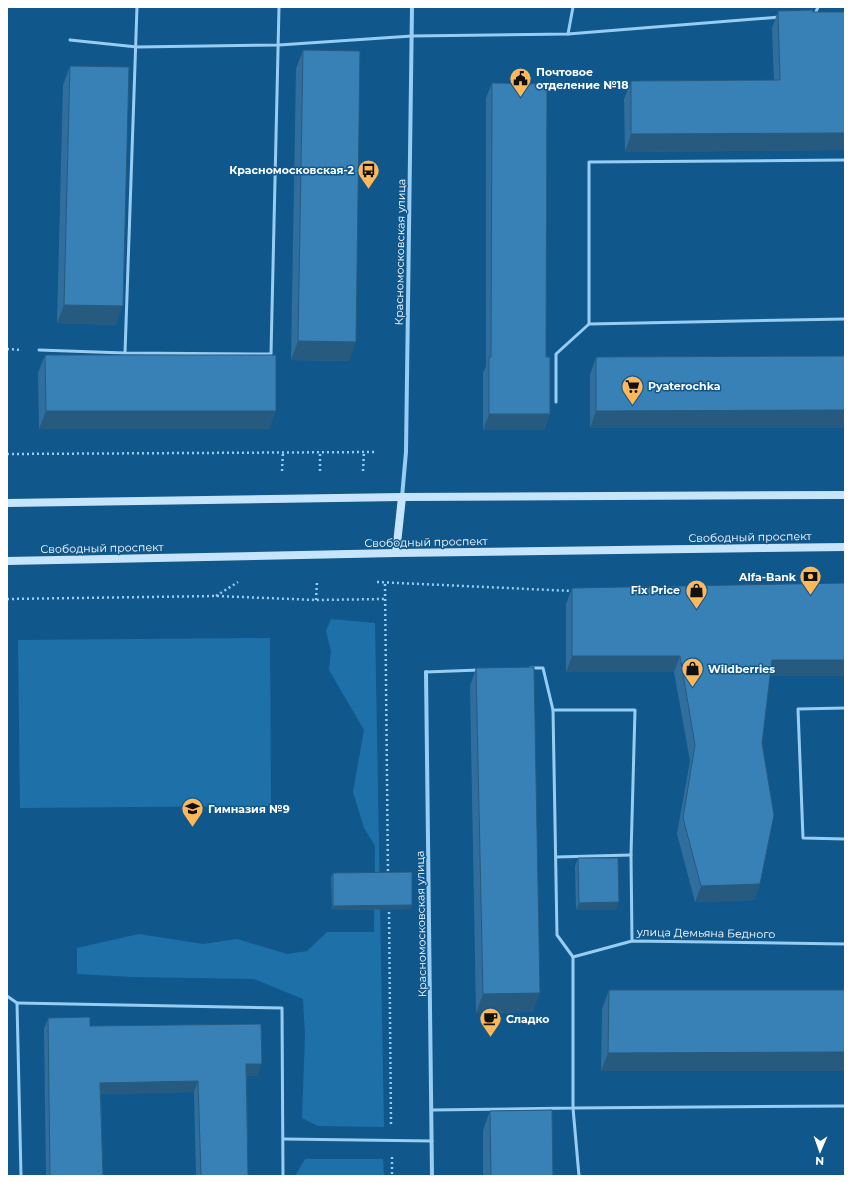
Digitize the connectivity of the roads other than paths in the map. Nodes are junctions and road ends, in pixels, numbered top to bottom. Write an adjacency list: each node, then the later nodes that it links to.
1 (137, 7): 12 (lane)
2 (279, 7): 11 (lane)
3 (412, 7): 9 (street, Красномосковская улица)
4 (573, 7): 8 (lane)
5 (818, 7): 6 (lane)
6 (809, 14)
7 (786, 16): 8 (lane)
8 (568, 34): 9 (lane)
9 (412, 36): 11 (lane); 20 (street, Красномосковская улица)
10 (70, 40): 12 (lane)
11 (279, 45): 12 (lane); 17 (lane)
12 (137, 47): 17 (lane)
13 (845, 160): 15 (lane)
14 (845, 319): 15 (lane)
15 (589, 324): 18 (lane)
16 (39, 350): 17 (lane)
17 (125, 353)
18 (556, 402)
19 (845, 495): 20 (main road)
20 (402, 497): 21 (main road); 23 (main road)
21 (7, 503)
22 (845, 547): 23 (main road, Свободный проспект)
23 (396, 553): 24 (main road, Свободный проспект)
24 (7, 561)
25 (528, 668): 29 (lane)
26 (481, 670): 27 (lane)
27 (426, 672): 40 (street, Красномосковская улица)
28 (845, 708): 30 (lane)
29 (553, 710): 31 (lane); 32 (lane)
30 (845, 839)
31 (631, 855): 32 (lane); 33 (lane)
32 (556, 857): 35 (lane)
33 (632, 941): 34 (lane, улица Демьяна Бедного); 35 (lane, улица Демьяна Бедного)
34 (845, 944)
35 (573, 956): 39 (lane)
36 (7, 996): 37 (lane)
37 (17, 1003): 41 (lane); 43 (lane)
38 (845, 1106): 39 (lane)
39 (573, 1108): 40 (lane); 46 (lane)
40 (432, 1110): 42 (street, Красномосковская улица)
41 (284, 1139): 42 (lane); 44 (lane)
42 (432, 1141): 45 (street, Красномосковская улица)
43 (21, 1176)
44 (283, 1176)
45 (432, 1176)
46 (579, 1176)

